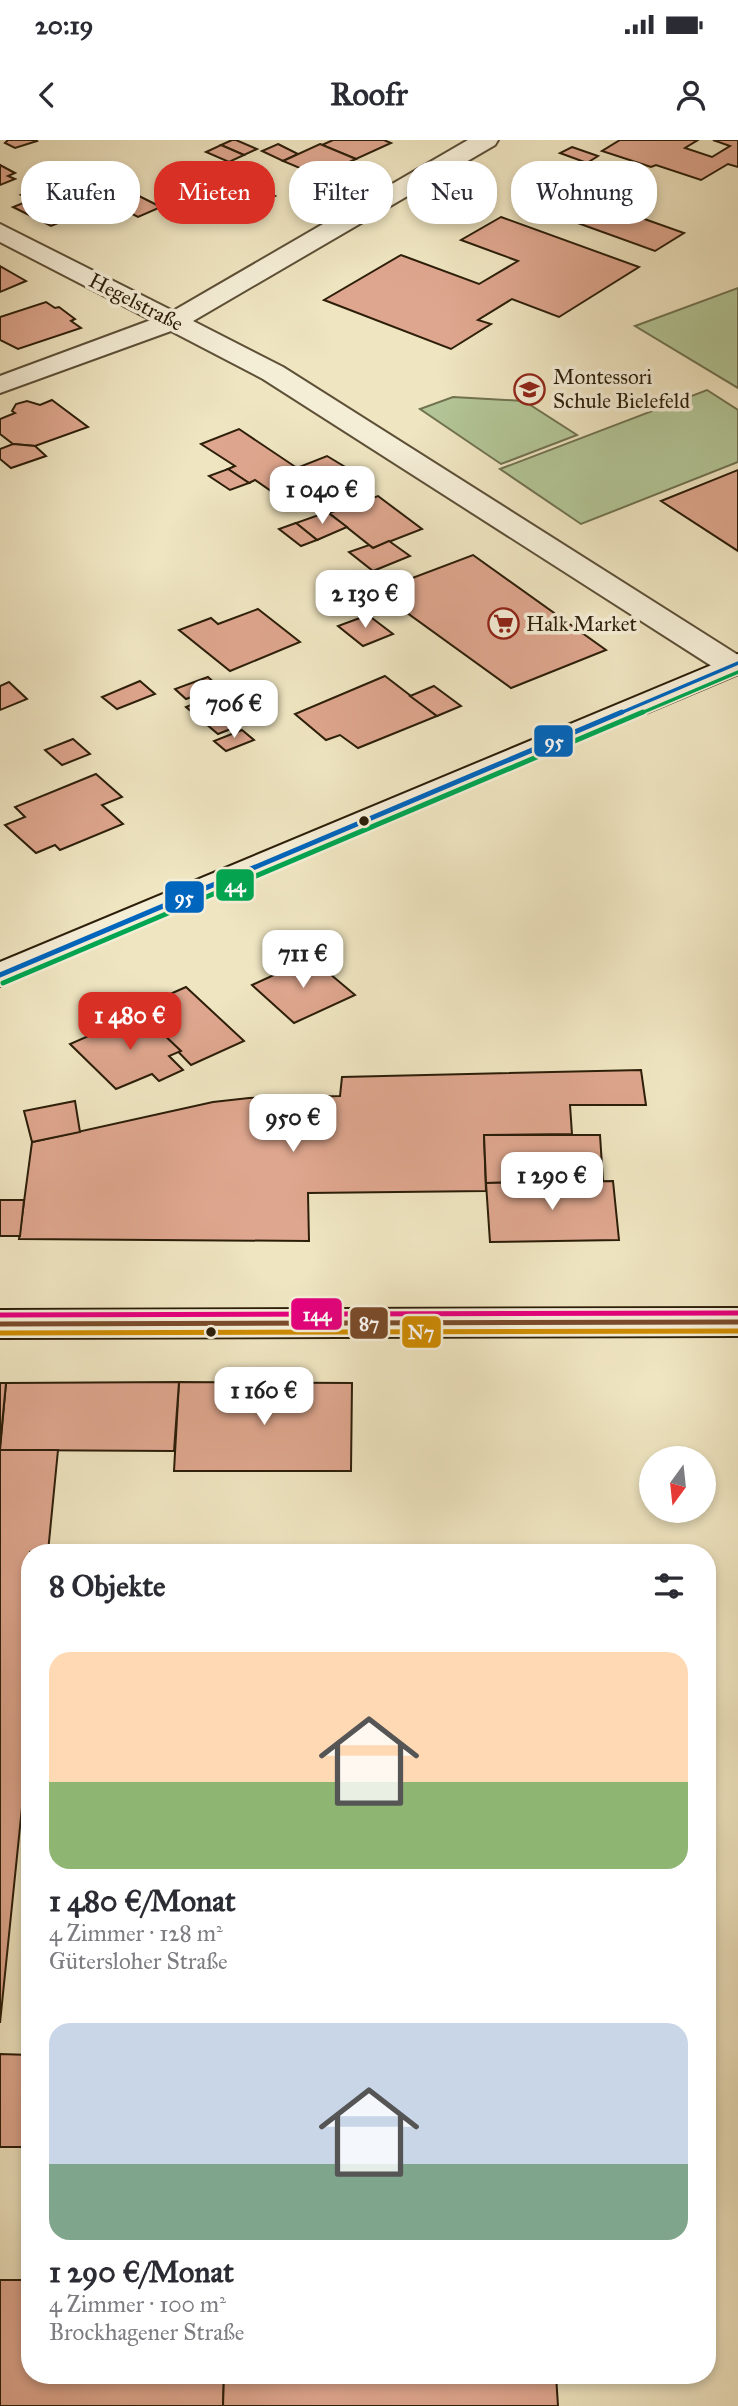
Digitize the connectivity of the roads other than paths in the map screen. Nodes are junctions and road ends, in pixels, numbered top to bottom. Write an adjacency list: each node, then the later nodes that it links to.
1 (486, 140): 3 (street)
2 (0, 232): 3 (street, Hegelstraße)
3 (174, 321): 4 (street); 5 (street, Hegelstraße)
4 (0, 385)
5 (735, 664): 6 (street)
6 (0, 975)
7 (738, 1322): 8 (street)
8 (0, 1324)

